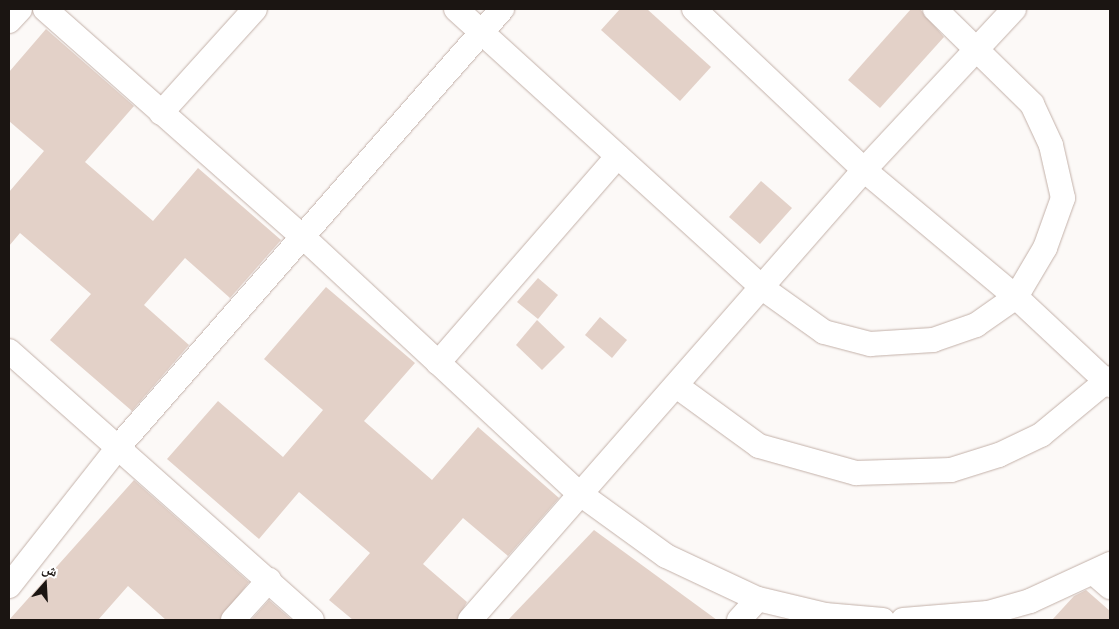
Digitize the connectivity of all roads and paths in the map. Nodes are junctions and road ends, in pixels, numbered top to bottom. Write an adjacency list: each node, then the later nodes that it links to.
1 (20, 9): 9 (street)
2 (45, 9): 12 (street)
3 (255, 9): 12 (street)
4 (456, 9): 10 (street)
5 (502, 9): 10 (street)
6 (694, 9): 14 (street)
7 (934, 9): 11 (street)
8 (1014, 9): 11 (street)
9 (9, 21)
10 (482, 31): 13 (street); 15 (street)
11 (978, 47): 14 (street); 17 (street)
12 (161, 113): 15 (street)
13 (618, 156): 16 (street); 19 (street)
14 (864, 170): 16 (street); 17 (street)
15 (302, 236): 19 (street); 22 (street)
16 (761, 287): 17 (street); 21 (street)
17 (1016, 297): 20 (street)
18 (9, 351): 22 (street)
19 (438, 362): 23 (street)
20 (1109, 382): 21 (street)
21 (678, 387): 23 (street)
22 (120, 445): 25 (street); 26 (street)
23 (579, 493): 27 (street); 31 (street)
24 (1105, 575): 28 (street)
25 (269, 580): 29 (street); 30 (street)
26 (9, 586)
27 (758, 599): 32 (street); 33 (street)
28 (984, 616): 34 (street)
29 (233, 620)
30 (312, 620)
31 (470, 620)
32 (739, 620)
33 (882, 620)
34 (904, 620)

